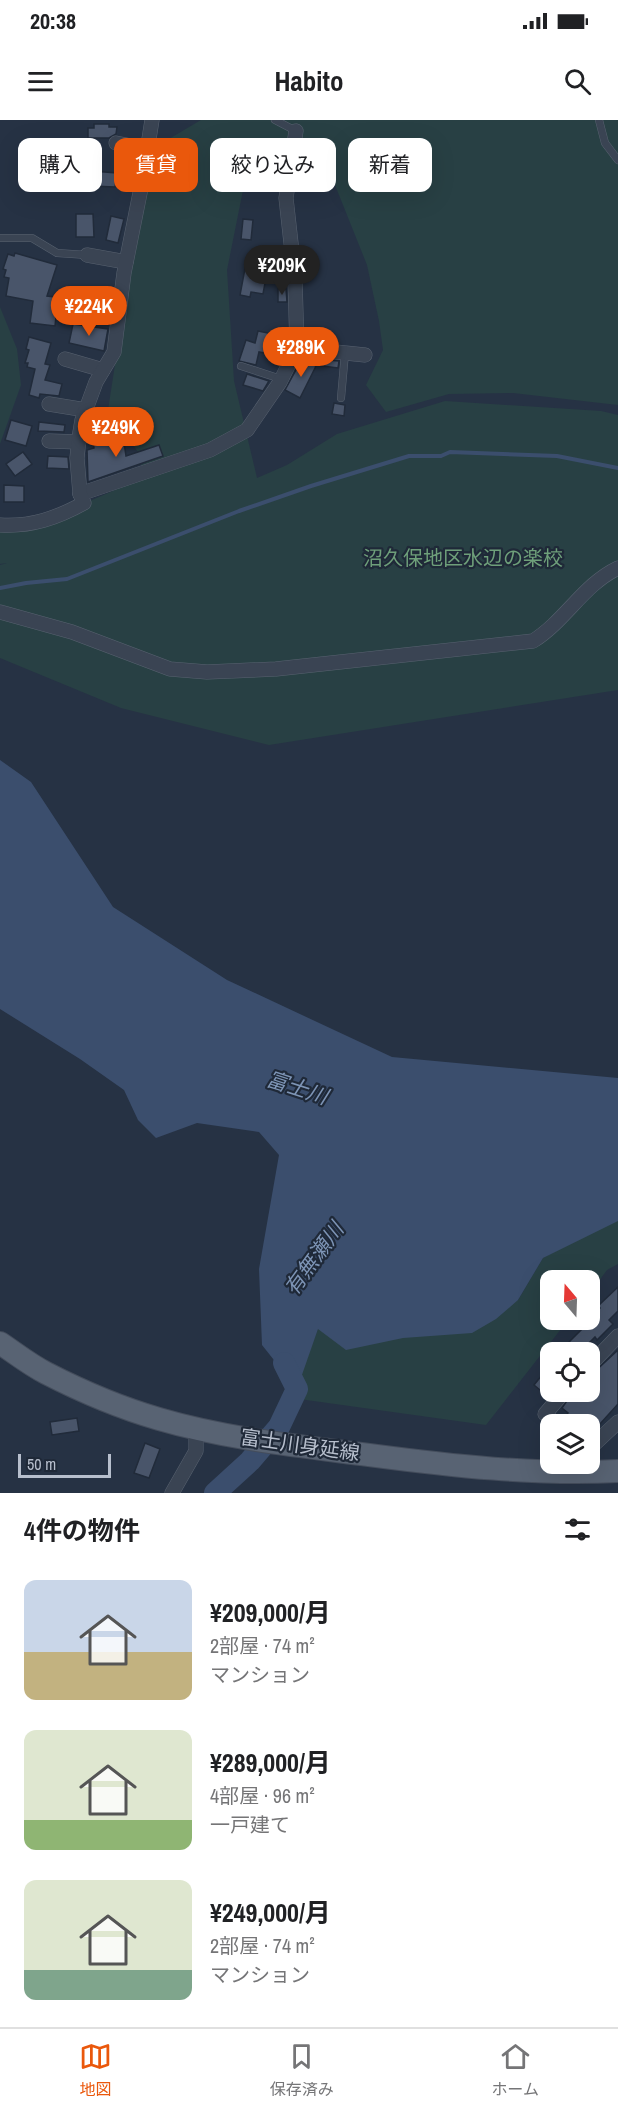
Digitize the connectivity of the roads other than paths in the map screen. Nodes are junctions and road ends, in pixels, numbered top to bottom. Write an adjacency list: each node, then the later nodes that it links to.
1 (152, 120): 5 (street)
2 (275, 120): 4 (lane)
3 (599, 120): 6 (lane)
4 (296, 131): 13 (street)
5 (149, 138)
6 (618, 160)
7 (139, 192): 10 (street)
8 (0, 238): 9 (lane)
9 (87, 255): 10 (street)
10 (126, 262): 12 (street)
11 (65, 312): 12 (street)
12 (118, 316): 18 (street)
13 (297, 348): 14 (street); 19 (street)
14 (345, 353): 15 (street); 20 (lane)
15 (365, 355)
16 (65, 359): 18 (street)
17 (241, 366): 19 (lane)
18 (103, 370): 22 (street)
19 (281, 380): 25 (street)
20 (341, 398)
21 (49, 404): 22 (street)
22 (86, 410): 24 (street)
23 (48, 441): 24 (street)
24 (79, 442): 25 (street)
25 (80, 495): 26 (street)
26 (0, 525)
27 (618, 568): 28 (street)
28 (0, 612)
29 (618, 1336): 31 (street)
30 (0, 1343): 35 (main road, 富士川身延線)
31 (600, 1355)
32 (555, 1402): 33 (street)
33 (544, 1414)
34 (618, 1422): 36 (street)
35 (198, 1429): 37 (main road, 富士川身延線); 38 (street)
36 (600, 1439)
37 (618, 1471)
38 (172, 1493)

